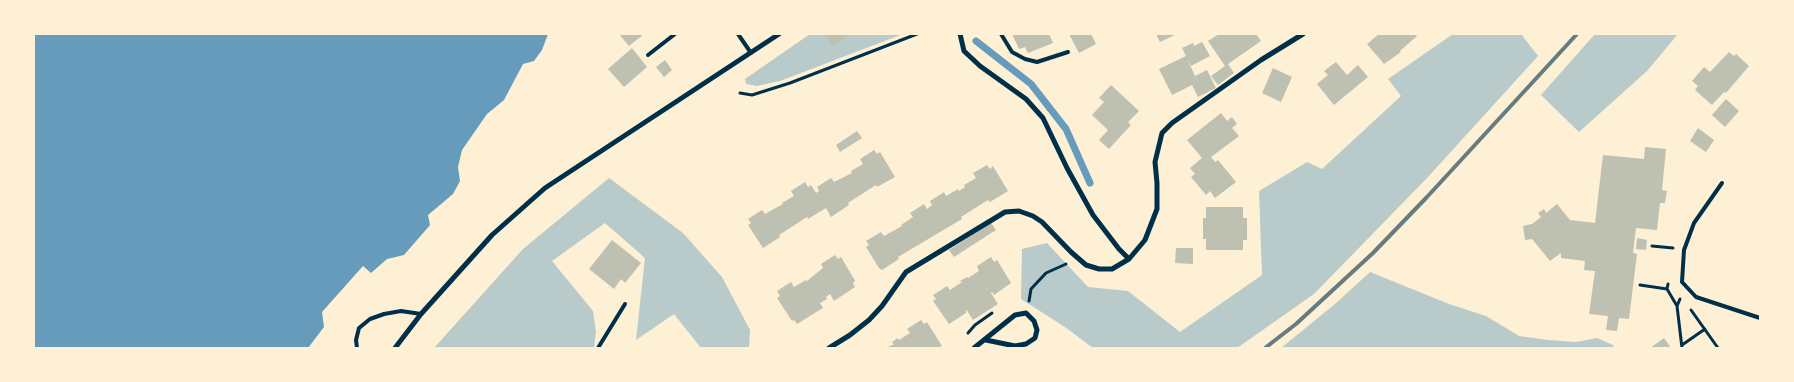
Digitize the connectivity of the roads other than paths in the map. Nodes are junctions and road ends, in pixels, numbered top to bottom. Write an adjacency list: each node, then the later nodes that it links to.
1 (675, 34): 9 (lane)
2 (738, 34): 7 (lane)
3 (779, 34): 7 (street)
4 (960, 34): 11 (street)
5 (1001, 34): 8 (lane)
6 (1303, 34): 11 (street)
7 (751, 52): 13 (street)
8 (1068, 52)
9 (648, 55)
10 (1722, 183): 14 (lane)
11 (1129, 259): 19 (street)
12 (625, 304): 18 (lane)
13 (421, 314): 16 (lane); 17 (street)
14 (1760, 318)
15 (986, 340): 15 (street); 20 (street)
16 (357, 348)
17 (395, 348)
18 (598, 348)
19 (829, 348)
20 (974, 348)

